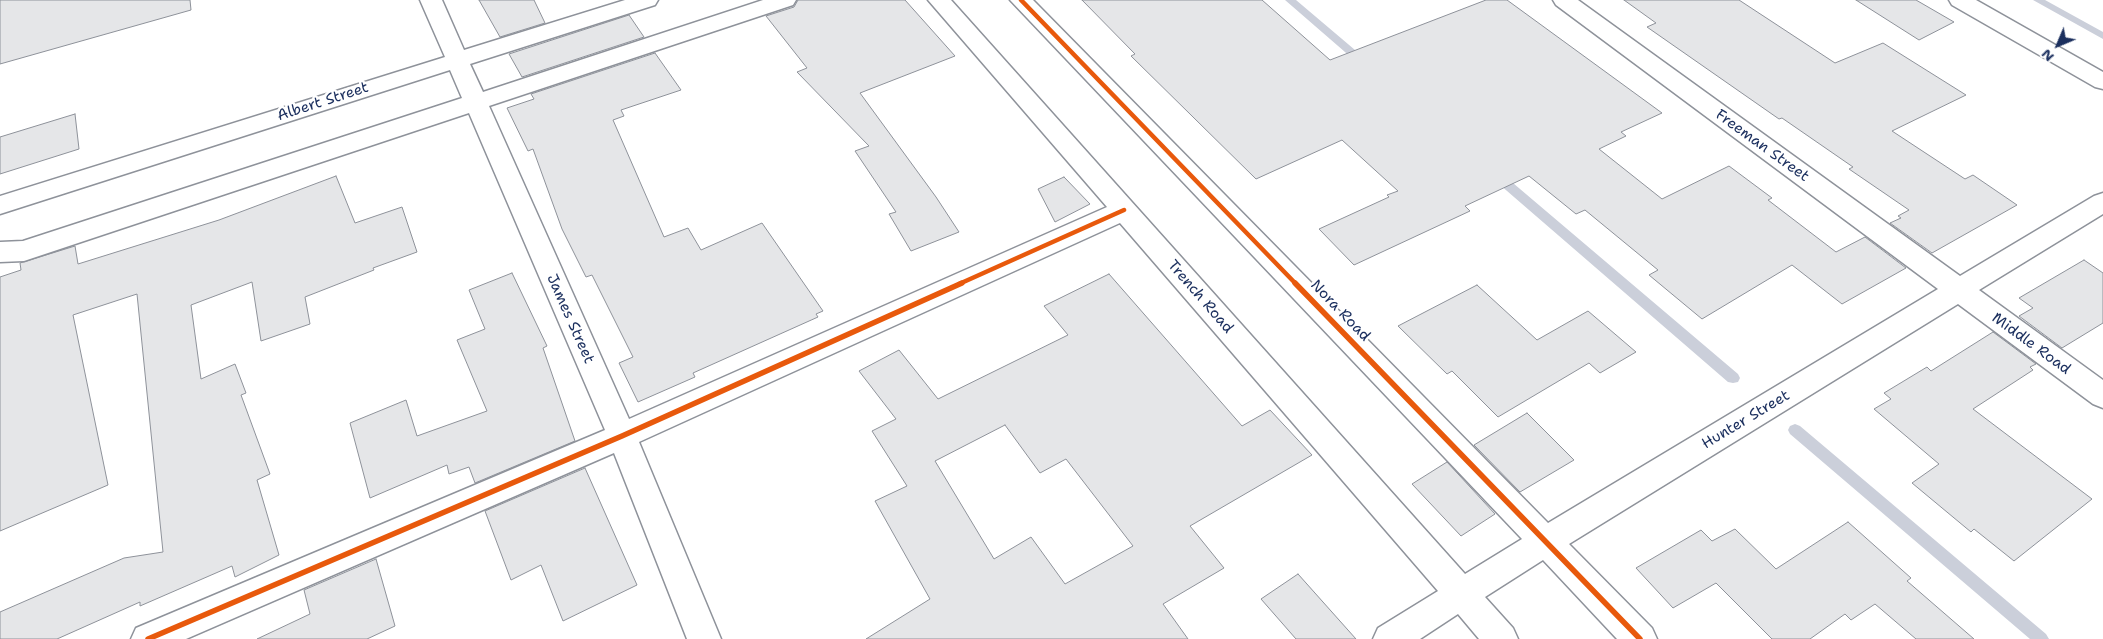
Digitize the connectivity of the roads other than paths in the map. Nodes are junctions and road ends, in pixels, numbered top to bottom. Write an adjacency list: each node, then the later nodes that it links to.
1 (431, 0): 8 (street, James Street)
2 (647, 0): 8 (street, Albert Street)
3 (785, 0): 10 (street)
4 (939, 0): 13 (street, Trench Road)
5 (1021, 0): 18 (street, Nora Road)
6 (1564, 0): 15 (street, Freeman Street)
7 (1960, 0): 9 (street)
8 (456, 60): 10 (street, James Street); 12 (street, Albert Street)
9 (2103, 82)
10 (474, 101): 14 (street); 17 (street, James Street)
11 (2103, 202): 15 (street, Hunter Street)
12 (0, 205)
13 (1124, 210): 17 (street); 19 (street, Trench Road)
14 (0, 252)
15 (1959, 291): 16 (street, Middle Road); 18 (street, Hunter Street)
16 (2103, 396)
17 (622, 436): 20 (street); 21 (street, James Street)
18 (1546, 541): 19 (street, Hunter Street); 24 (street, Nora Road)
19 (1461, 594): 22 (street, Hunter Street); 23 (street, Trench Road)
20 (148, 639)
21 (704, 639)
22 (1390, 639)
23 (1501, 639)
24 (1640, 639)

